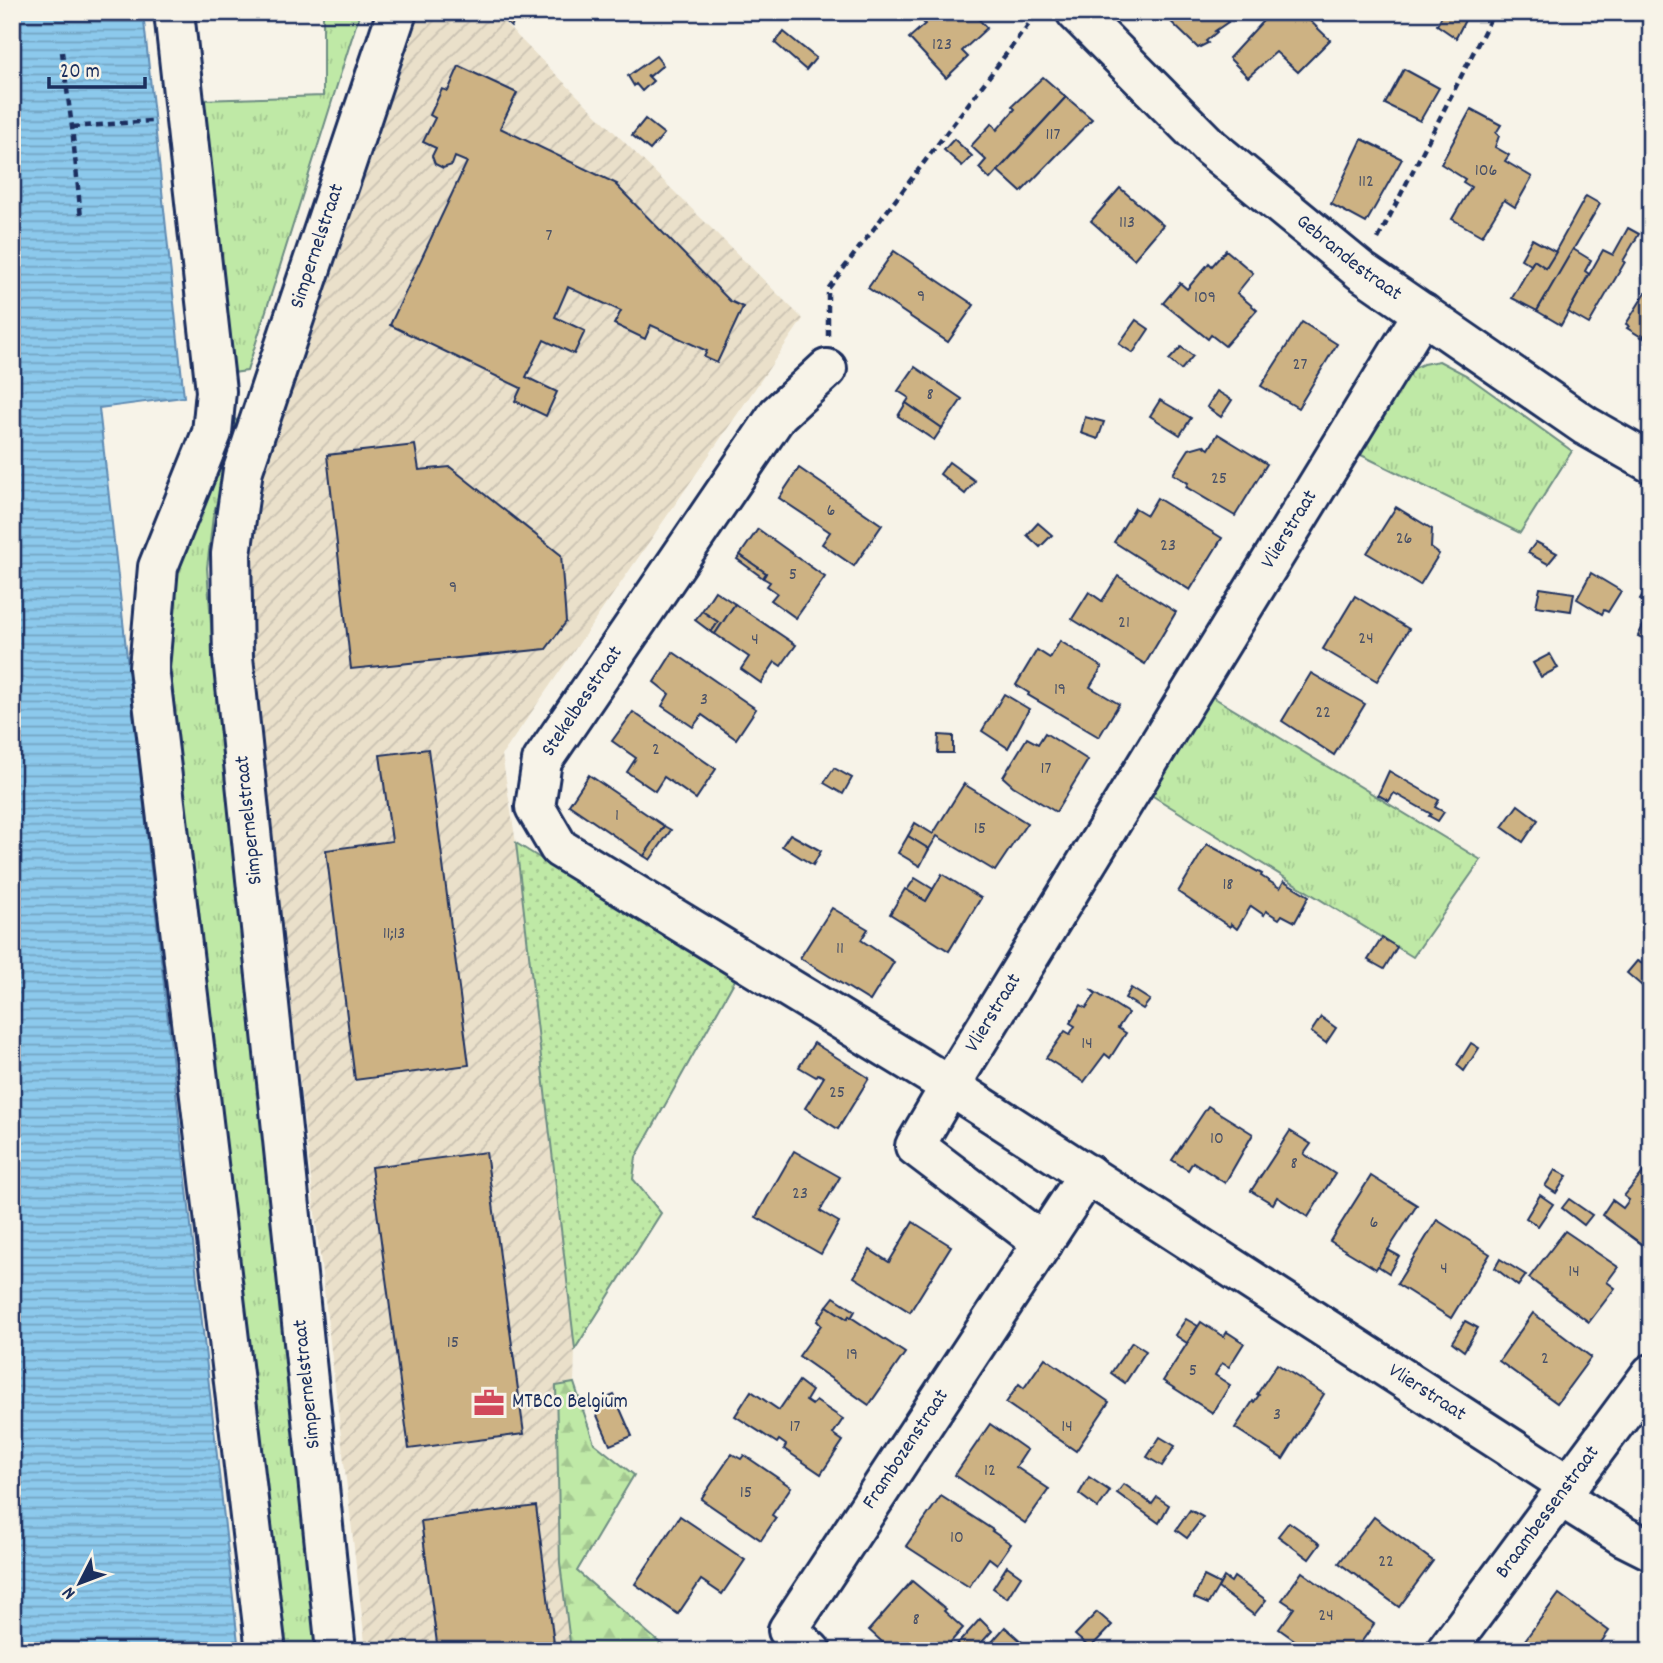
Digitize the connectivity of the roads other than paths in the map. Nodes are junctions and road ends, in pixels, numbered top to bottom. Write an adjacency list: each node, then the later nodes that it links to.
1 (174, 12): 13 (street)
2 (397, 12): 14 (street, Simpernelstraat)
3 (1076, 12): 4 (street, Gebrandestraat)
4 (1423, 313): 6 (street, Gebrandestraat); 7 (street, Vlierstraat)
5 (827, 369): 7 (street, Stekelbesstraat)
6 (1651, 463)
7 (950, 1086): 8 (street, Vlierstraat); 9 (street)
8 (1088, 1174): 9 (street, Frambozenstraat); 11 (street, Vlierstraat)
9 (1043, 1243): 15 (street, Frambozenstraat)
10 (1651, 1374): 11 (street, Braambessenstraat)
11 (1566, 1492): 12 (street, Vlierstraat); 16 (street, Braambessenstraat)
12 (1651, 1550)
13 (266, 1651)
14 (336, 1651)
15 (811, 1651)
16 (1446, 1651)

